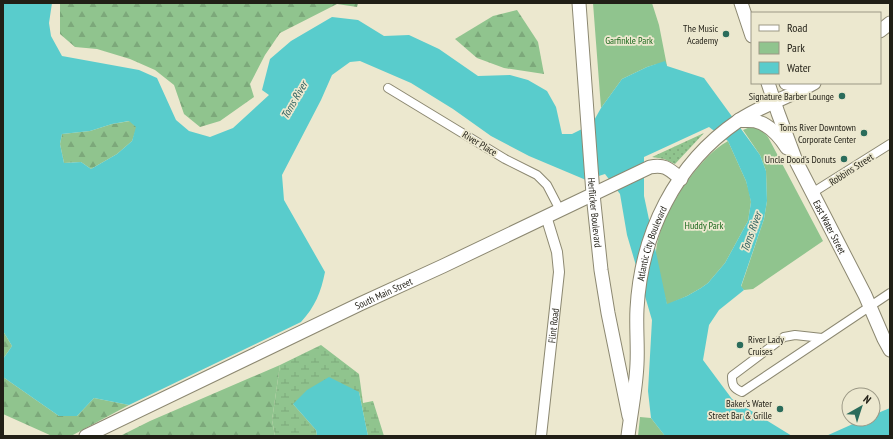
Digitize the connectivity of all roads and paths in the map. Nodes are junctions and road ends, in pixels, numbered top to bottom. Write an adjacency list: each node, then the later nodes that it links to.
1 (579, 3): 14 (main road, Herflicker Boulevard)
2 (741, 3): 5 (main road)
3 (890, 23): 4 (main road)
4 (881, 31)
5 (751, 33)
6 (768, 84): 9 (main road, East Water Street)
7 (812, 84): 9 (main road, Atlantic City Boulevard)
8 (388, 88): 16 (street, River Place)
9 (774, 102): 10 (main road, Atlantic City Boulevard); 12 (main road, East Water Street)
10 (739, 120): 12 (main road); 13 (main road, Atlantic City Boulevard)
11 (890, 144): 15 (street, Robbins Street)
12 (796, 161): 15 (main road, East Water Street)
13 (681, 179): 14 (main road, South Main Street); 22 (main road, Atlantic City Boulevard)
14 (592, 188): 16 (main road, South Main Street); 22 (main road, Herflicker Boulevard)
15 (812, 193): 19 (main road, East Water Street)
16 (560, 210): 17 (main road, South Main Street)
17 (546, 216): 23 (main road, South Main Street); 24 (street, Flint Road)
18 (890, 293): 19 (street)
19 (870, 306): 20 (street); 21 (main road, East Water Street)
20 (822, 338): 20 (street)
21 (890, 350)
22 (630, 420): 25 (main road, Atlantic City Boulevard)
23 (86, 436)
24 (541, 436)
25 (628, 436)

